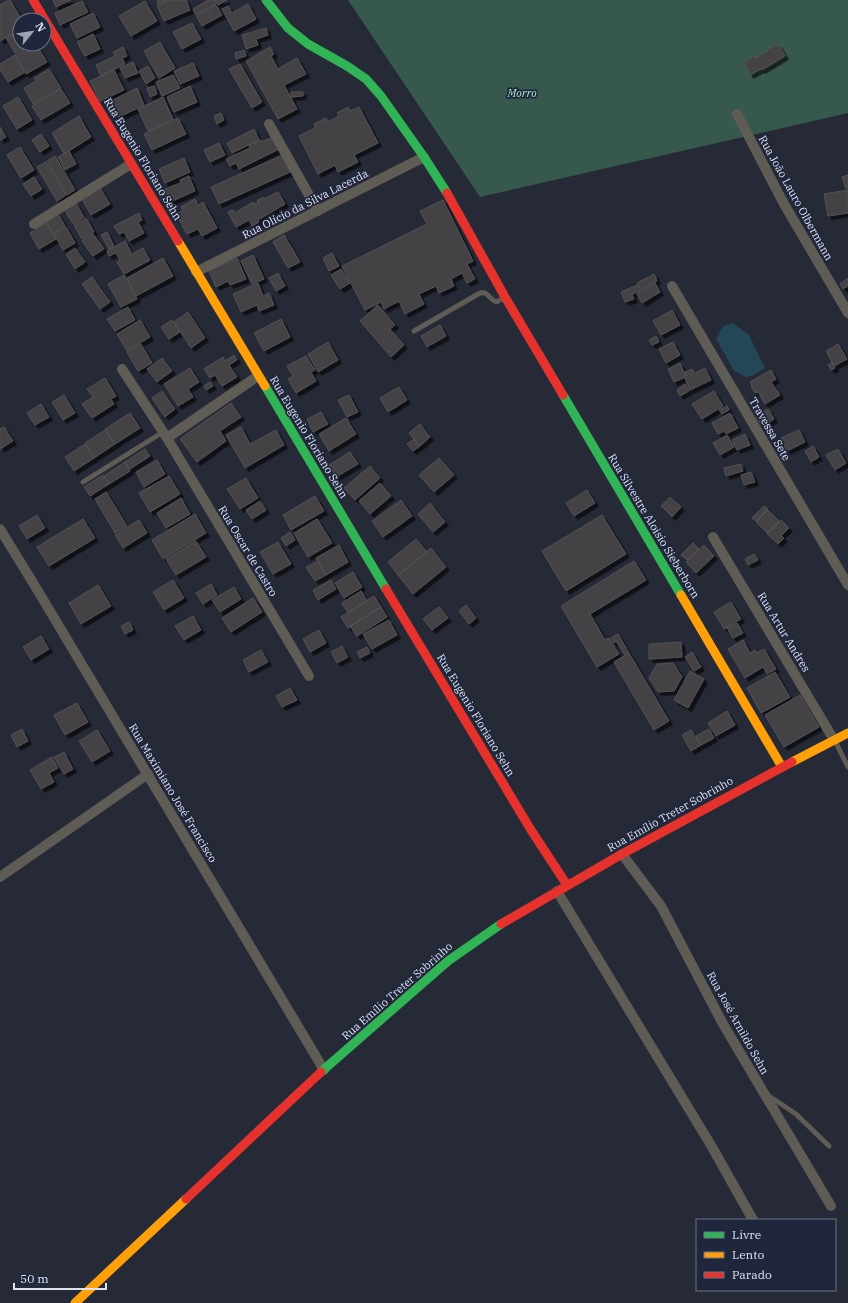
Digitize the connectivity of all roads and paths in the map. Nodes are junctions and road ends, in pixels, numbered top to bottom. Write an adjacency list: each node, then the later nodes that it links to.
1 (33, 0): 6 (street, Rua Eugenio Floriano Sehn)
2 (266, 0): 5 (street, Rua Silvestre Aloisio Sieberborn)
3 (737, 114): 12 (street, Rua João Lauro Olbermann)
4 (269, 124): 7 (street)
5 (424, 156): 7 (street, Rua Olício da Silva Lacerda); 11 (street, Rua Silvestre Aloisio Sieberborn)
6 (131, 164): 8 (street); 9 (street, Rua Eugenio Floriano Sehn)
7 (318, 210): 9 (street, Rua Olício da Silva Lacerda)
8 (34, 224)
9 (196, 272): 15 (street, Rua Eugenio Floriano Sehn)
10 (672, 286): 20 (street, Travessa Sete)
11 (504, 297): 13 (lane); 24 (street, Rua Silvestre Aloisio Sieberborn)
12 (848, 313)
13 (414, 331)
14 (122, 369): 16 (street, Rua Oscar de Castro)
15 (258, 376): 16 (street); 29 (street, Rua Eugenio Floriano Sehn)
16 (165, 435): 17 (lane); 21 (street, Rua Oscar de Castro)
17 (83, 482)
18 (0, 529): 26 (street, Rua Maximiano José Francisco)
19 (713, 537): 23 (street, Rua Artur Andres)
20 (848, 585)
21 (309, 676)
22 (848, 733): 23 (street, Rua Emílio Treter Sobrinho)
23 (834, 740): 24 (street, Rua Emílio Treter Sobrinho); 25 (lane)
24 (782, 767): 27 (street, Rua Emílio Treter Sobrinho)
25 (848, 767)
26 (148, 774): 28 (street); 31 (street, Rua Maximiano José Francisco)
27 (622, 854): 29 (street, Rua Emílio Treter Sobrinho); 32 (street, Rua José Arnildo Sehn)
28 (0, 877)
29 (567, 885): 30 (street, Rua Emílio Treter Sobrinho)
30 (557, 891): 31 (street, Rua Emílio Treter Sobrinho); 35 (street)
31 (324, 1070): 36 (street, Rua Emílio Treter Sobrinho)
32 (763, 1092): 33 (lane); 34 (street, Rua José Arnildo Sehn)
33 (829, 1146)
34 (830, 1206)
35 (751, 1219)
36 (76, 1303)

